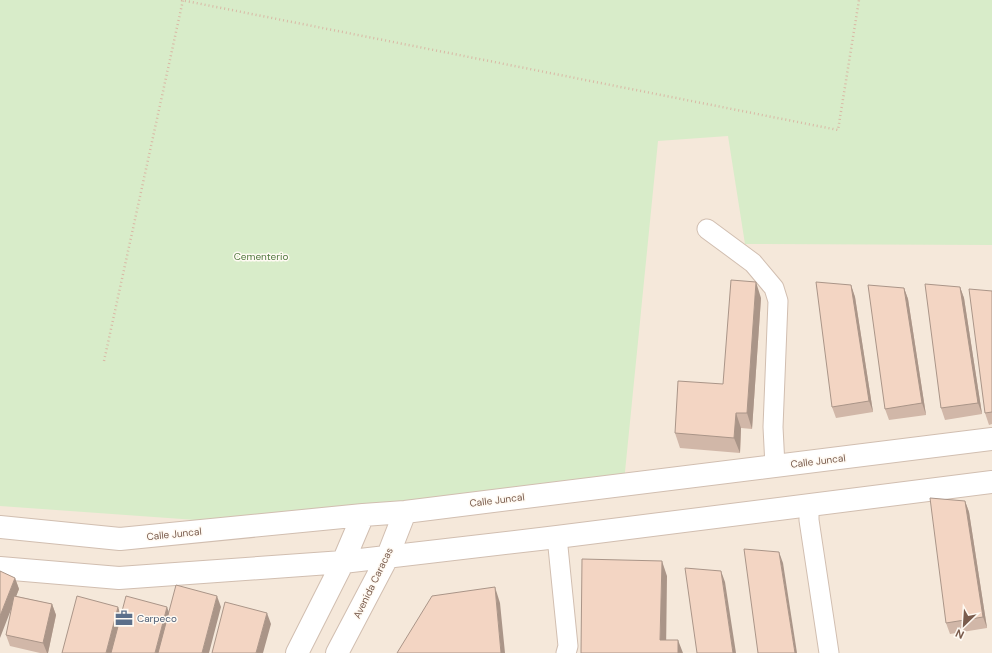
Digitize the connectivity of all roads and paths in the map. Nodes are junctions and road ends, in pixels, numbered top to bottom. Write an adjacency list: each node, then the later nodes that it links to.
1 (182, 0): 2 (path); 4 (path)
2 (859, 0)
3 (707, 229): 6 (lane)
4 (104, 361)
5 (992, 439): 6 (street, Calle Juncal)
6 (775, 466): 9 (street, Calle Juncal)
7 (992, 482): 8 (street)
8 (808, 506): 12 (street); 19 (lane)
9 (405, 512): 10 (street, Calle Juncal); 13 (street, Avenida Caracas)
10 (363, 515): 11 (street, Calle Juncal); 14 (street)
11 (0, 527)
12 (557, 537): 13 (street); 18 (lane)
13 (387, 558): 14 (street); 17 (street, Avenida Caracas)
14 (343, 562): 15 (street); 16 (street)
15 (0, 568)
16 (297, 653)
17 (337, 653)
18 (566, 653)
19 (829, 653)

